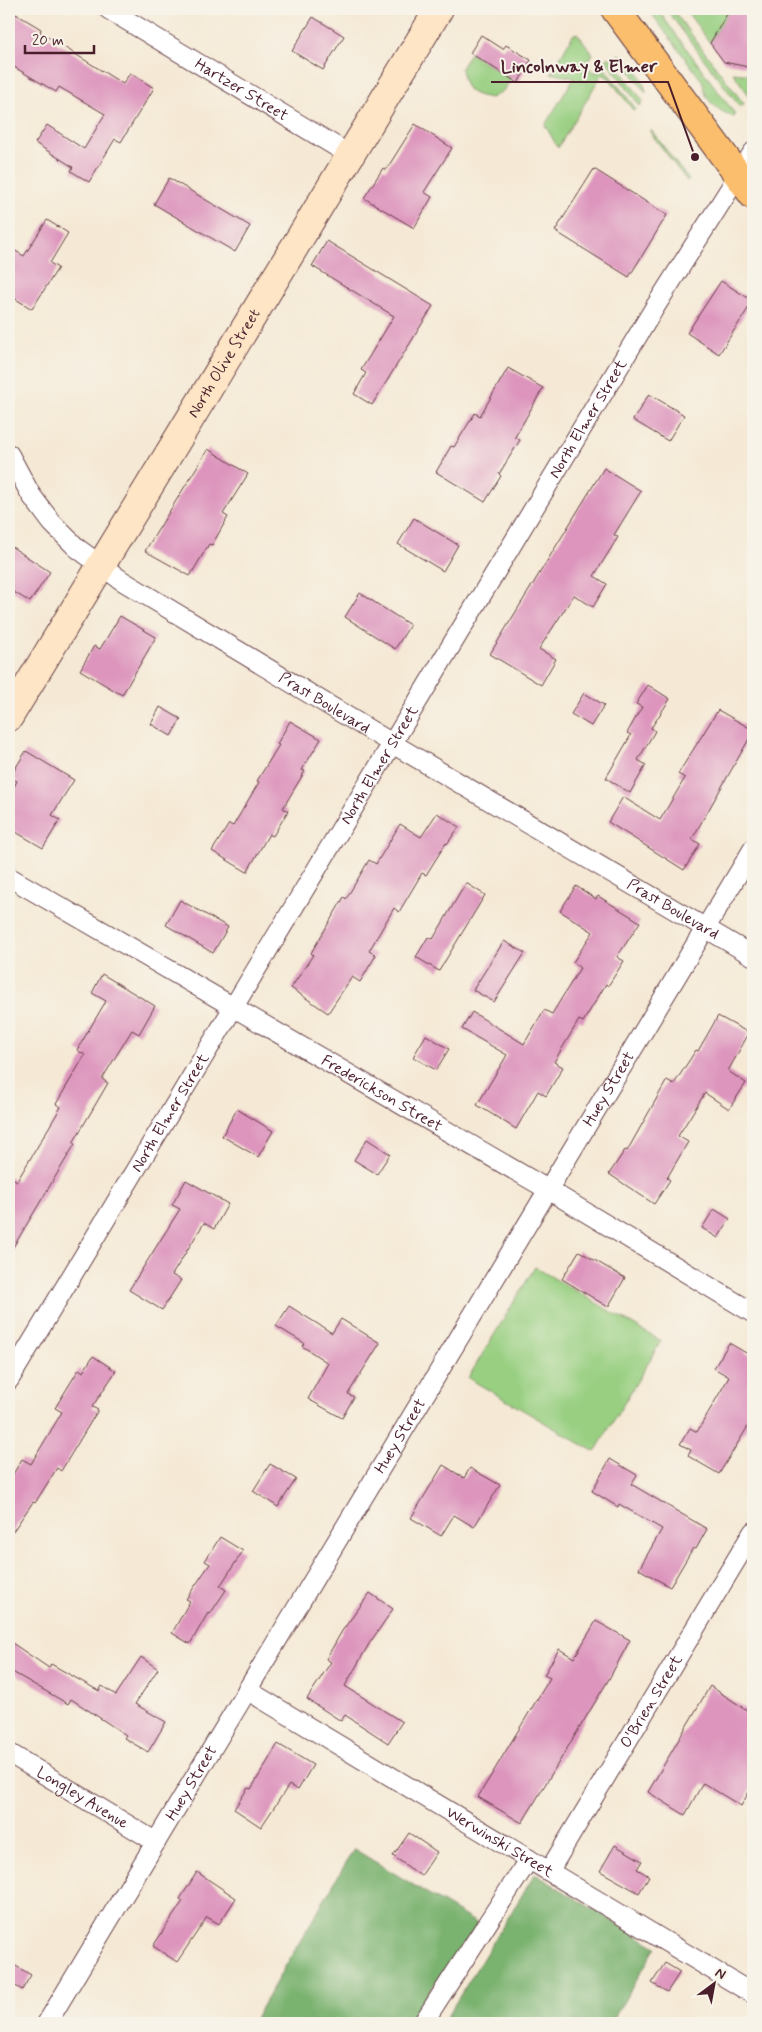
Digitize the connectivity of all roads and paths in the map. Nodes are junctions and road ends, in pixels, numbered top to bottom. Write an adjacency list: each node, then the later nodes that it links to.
1 (109, 9): 5 (street, Hartzer Street)
2 (439, 9): 5 (street, North Olive Street)
3 (615, 9): 6 (main road)
4 (753, 152): 6 (street, North Elmer Street)
5 (350, 155): 8 (street, North Olive Street)
6 (746, 186): 10 (street, North Elmer Street)
7 (9, 454): 8 (street, Prast Boulevard)
8 (100, 566): 9 (street, North Olive Street); 10 (street, Prast Boulevard)
9 (9, 717)
10 (393, 744): 13 (street, Prast Boulevard); 15 (street, North Elmer Street)
11 (753, 849): 13 (street, Huey Street)
12 (9, 877): 15 (street, Frederickson Street)
13 (706, 928): 14 (street, Prast Boulevard); 16 (street, Huey Street)
14 (753, 956)
15 (234, 1008): 16 (street, Frederickson Street); 18 (street, North Elmer Street)
16 (547, 1189): 17 (street, Frederickson Street); 20 (street, Huey Street)
17 (753, 1314)
18 (9, 1380)
19 (753, 1532): 24 (street, O'Brien Street)
20 (248, 1690): 22 (street, Huey Street); 23 (street, Werwinski Street)
21 (9, 1753): 22 (street, Longley Avenue)
22 (156, 1842): 26 (street, Huey Street)
23 (529, 1859): 24 (street, Werwinski Street); 27 (street)
24 (549, 1871): 25 (street, Werwinski Street)
25 (753, 1994)
26 (47, 2023)
27 (423, 2023)

